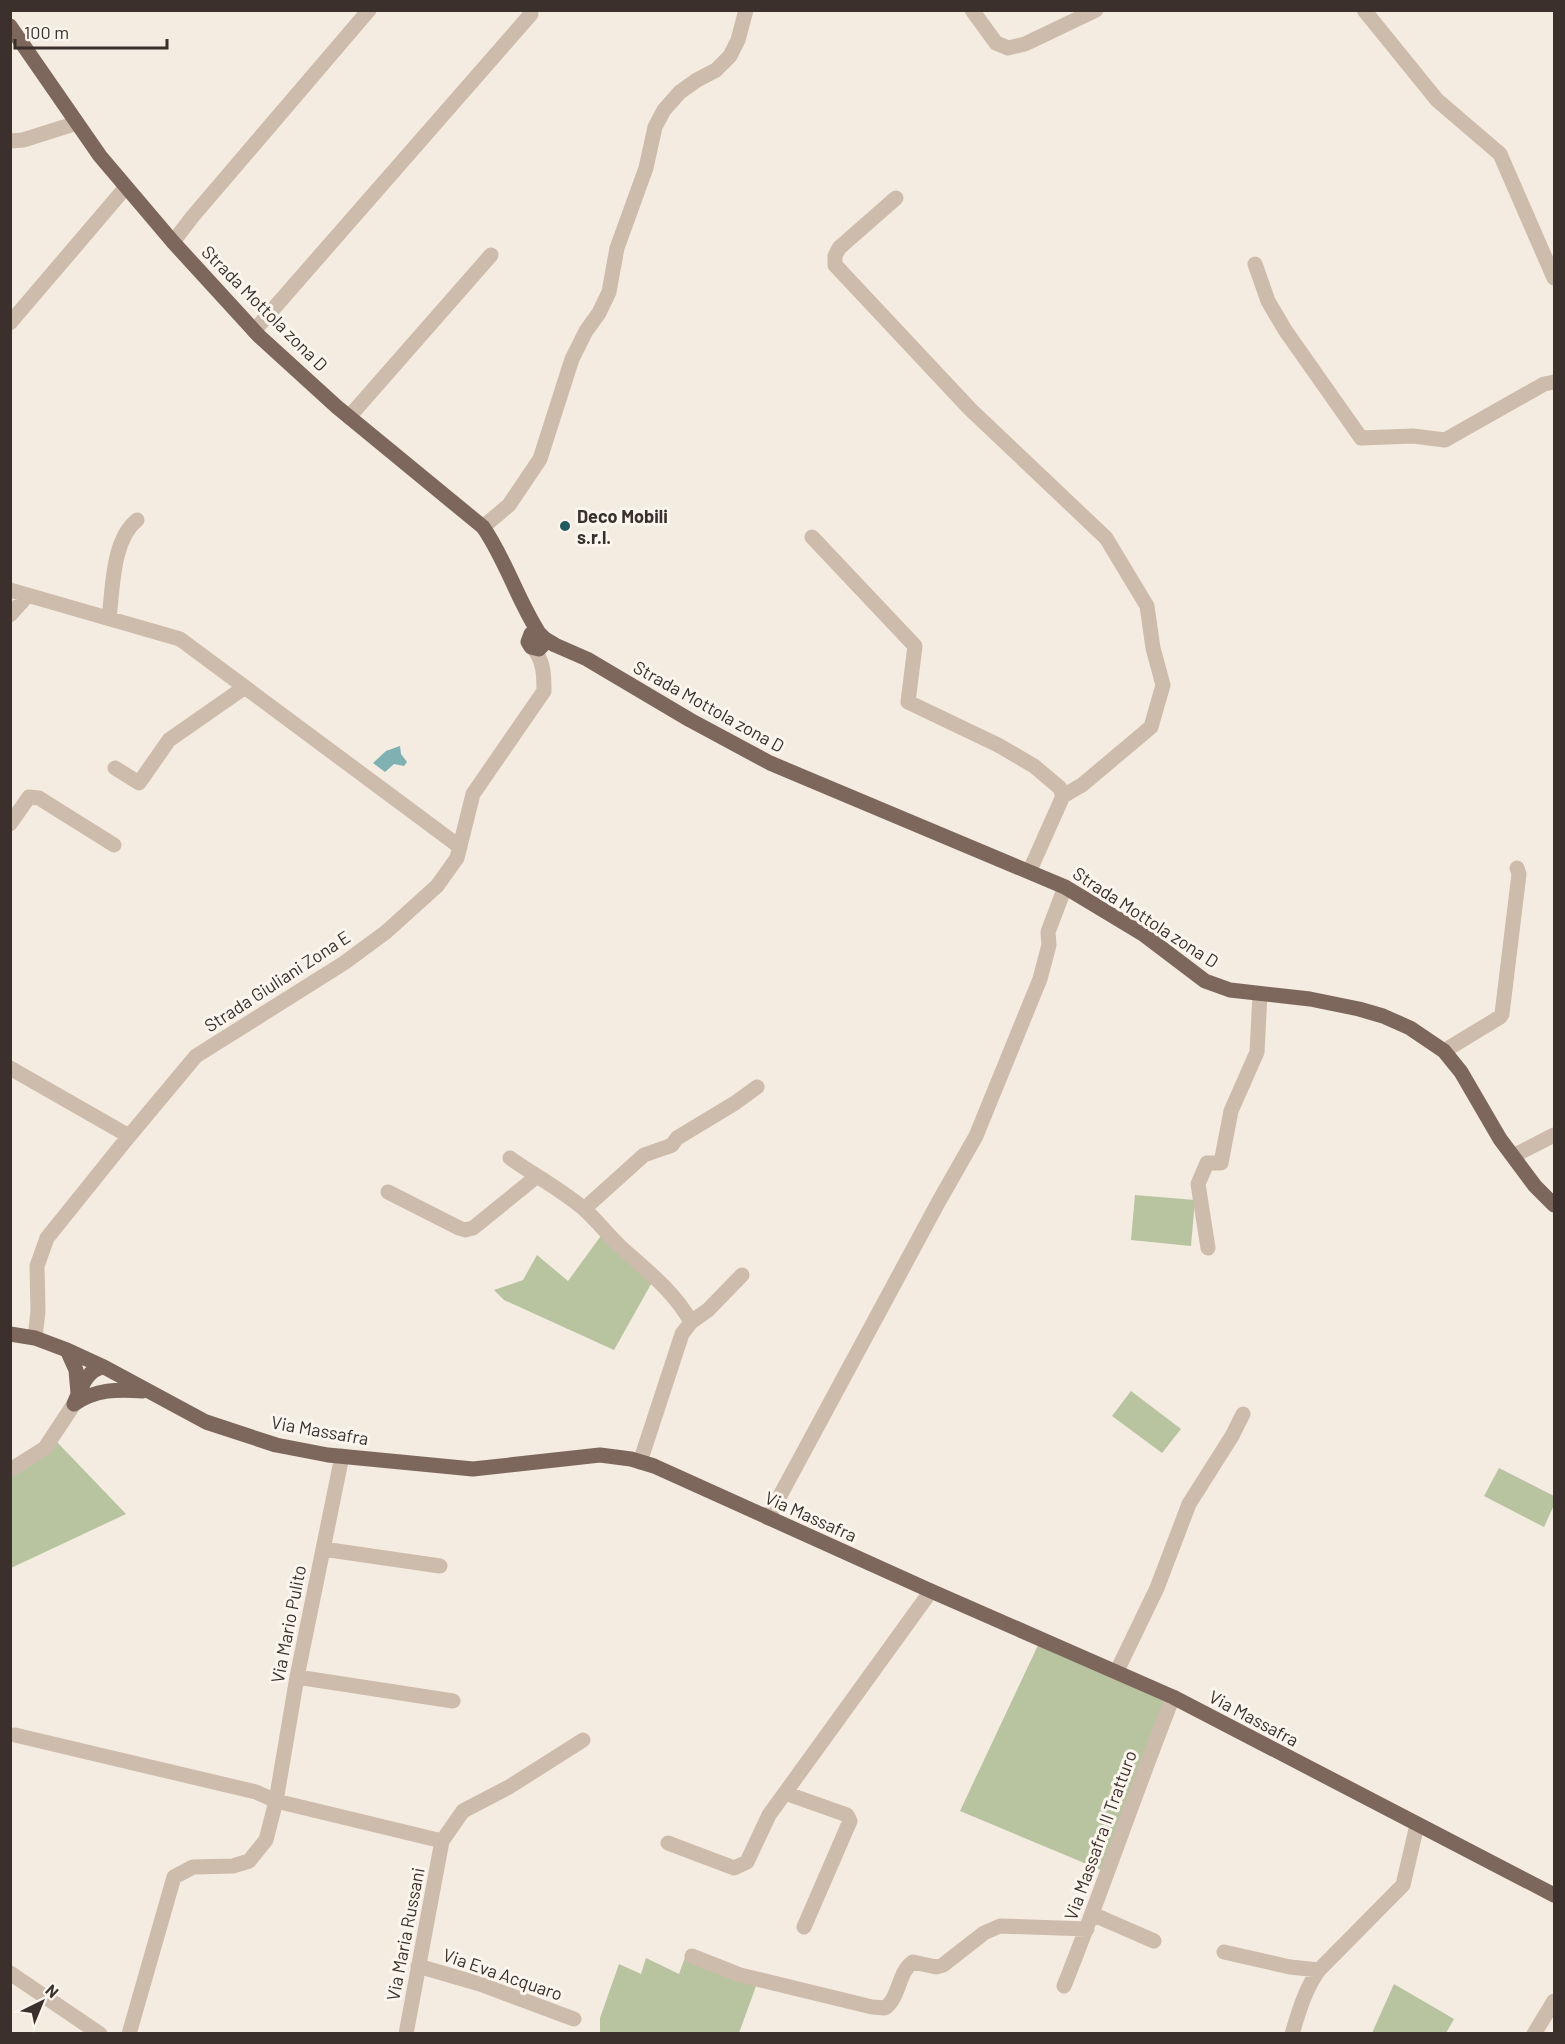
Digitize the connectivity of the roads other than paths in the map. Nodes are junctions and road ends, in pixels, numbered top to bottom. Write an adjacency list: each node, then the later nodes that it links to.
1 (369, 10): 12 (street)
2 (746, 10): 21 (street)
3 (972, 10): 4 (street)
4 (1096, 10)
5 (1364, 10): 15 (street)
6 (531, 14): 17 (street)
7 (10, 26): 8 (main road, Strada Mottola zona D)
8 (77, 123): 9 (street); 10 (main road, Strada Mottola zona D)
9 (10, 141)
10 (126, 187): 12 (main road, Strada Mottola zona D); 16 (street)
11 (896, 198): 30 (street)
12 (173, 242): 17 (main road, Strada Mottola zona D)
13 (491, 255): 19 (street)
14 (1255, 264): 18 (street)
15 (1554, 278)
16 (10, 323)
17 (254, 331): 19 (main road, Strada Mottola zona D)
18 (1554, 381)
19 (350, 417): 21 (main road, Strada Mottola zona D)
20 (137, 520): 26 (street)
21 (483, 527): 27 (main road, Strada Mottola zona D)
22 (812, 537): 30 (street)
23 (10, 590): 24 (street)
24 (28, 595): 25 (street); 26 (street)
25 (10, 615)
26 (109, 618): 28 (street)
27 (539, 644): 33 (street, Strada Giuliani Zona E); 35 (main road, Strada Mottola zona D)
28 (245, 687): 29 (street); 33 (street)
29 (115, 768)
30 (1063, 796): 35 (street)
31 (10, 824): 32 (street)
32 (114, 845)
33 (460, 847): 41 (street, Strada Giuliani Zona E)
34 (1517, 868): 38 (street)
35 (1029, 870): 36 (main road, Strada Mottola zona D)
36 (1065, 886): 37 (main road, Strada Mottola zona D); 63 (street)
37 (1260, 994): 38 (main road, Strada Mottola zona D); 49 (street)
38 (1444, 1051): 43 (main road, Strada Mottola zona D)
39 (10, 1068): 41 (street)
40 (758, 1087): 48 (street)
41 (129, 1136): 53 (street, Strada Giuliani Zona E)
42 (1554, 1136): 43 (street)
43 (1513, 1156): 47 (main road, Strada Mottola zona D)
44 (510, 1158): 45 (street)
45 (536, 1177): 46 (street); 48 (street)
46 (388, 1192)
47 (1554, 1205)
48 (584, 1209): 51 (street)
49 (1208, 1248)
50 (741, 1275): 51 (street)
51 (691, 1322): 61 (street)
52 (10, 1334): 53 (main road, Via Massafra)
53 (35, 1338): 54 (main road, Via Massafra)
54 (67, 1350): 55 (main road, Via Massafra); 58 (main road)
55 (104, 1367): 56 (main road, Via Massafra); 57 (main road); 58 (main road)
56 (149, 1391): 57 (main road); 60 (main road, Via Massafra)
57 (93, 1394): 58 (main road)
58 (76, 1400): 62 (street)
59 (1243, 1414): 67 (street)
60 (342, 1456): 61 (main road, Via Massafra); 64 (street, Via Mario Pulito)
61 (640, 1462): 63 (main road, Via Massafra)
62 (10, 1470)
63 (768, 1518): 66 (main road, Via Massafra)
64 (323, 1549): 65 (street); 68 (street, Via Mario Pulito)
65 (440, 1566)
66 (931, 1591): 67 (main road, Via Massafra); 73 (street)
67 (1116, 1672): 69 (main road, Via Massafra)
68 (297, 1677): 70 (street); 74 (street, Via Mario Pulito)
69 (1173, 1697): 75 (main road, Via Massafra); 79 (street, Via Massafra II Tratturo)
70 (453, 1701)
71 (15, 1735): 74 (street)
72 (583, 1740): 76 (street)
73 (785, 1793): 77 (street); 80 (street)
74 (276, 1801): 76 (street); 92 (street, Via Mario Pulito)
75 (1417, 1825): 78 (main road, Via Massafra); 86 (street)
76 (442, 1841): 85 (street, Via Maria Russani)
77 (668, 1843)
78 (1554, 1895)
79 (1092, 1914): 81 (street, Via Massafra II Tratturo); 82 (street)
80 (804, 1927)
81 (1087, 1929): 84 (street); 88 (street, Via Massafra II Tratturo)
82 (1154, 1941)
83 (1224, 1952): 86 (street)
84 (692, 1956)
85 (418, 1966): 90 (street, Via Eva Acquaro); 93 (street, Via Maria Russani)
86 (1319, 1970): 94 (street)
87 (10, 1973): 91 (street)
88 (1064, 1986)
89 (1554, 2001): 95 (street)
90 (574, 2019)
91 (100, 2034)
92 (129, 2034)
93 (406, 2034)
94 (1292, 2034)
95 (1534, 2034)

